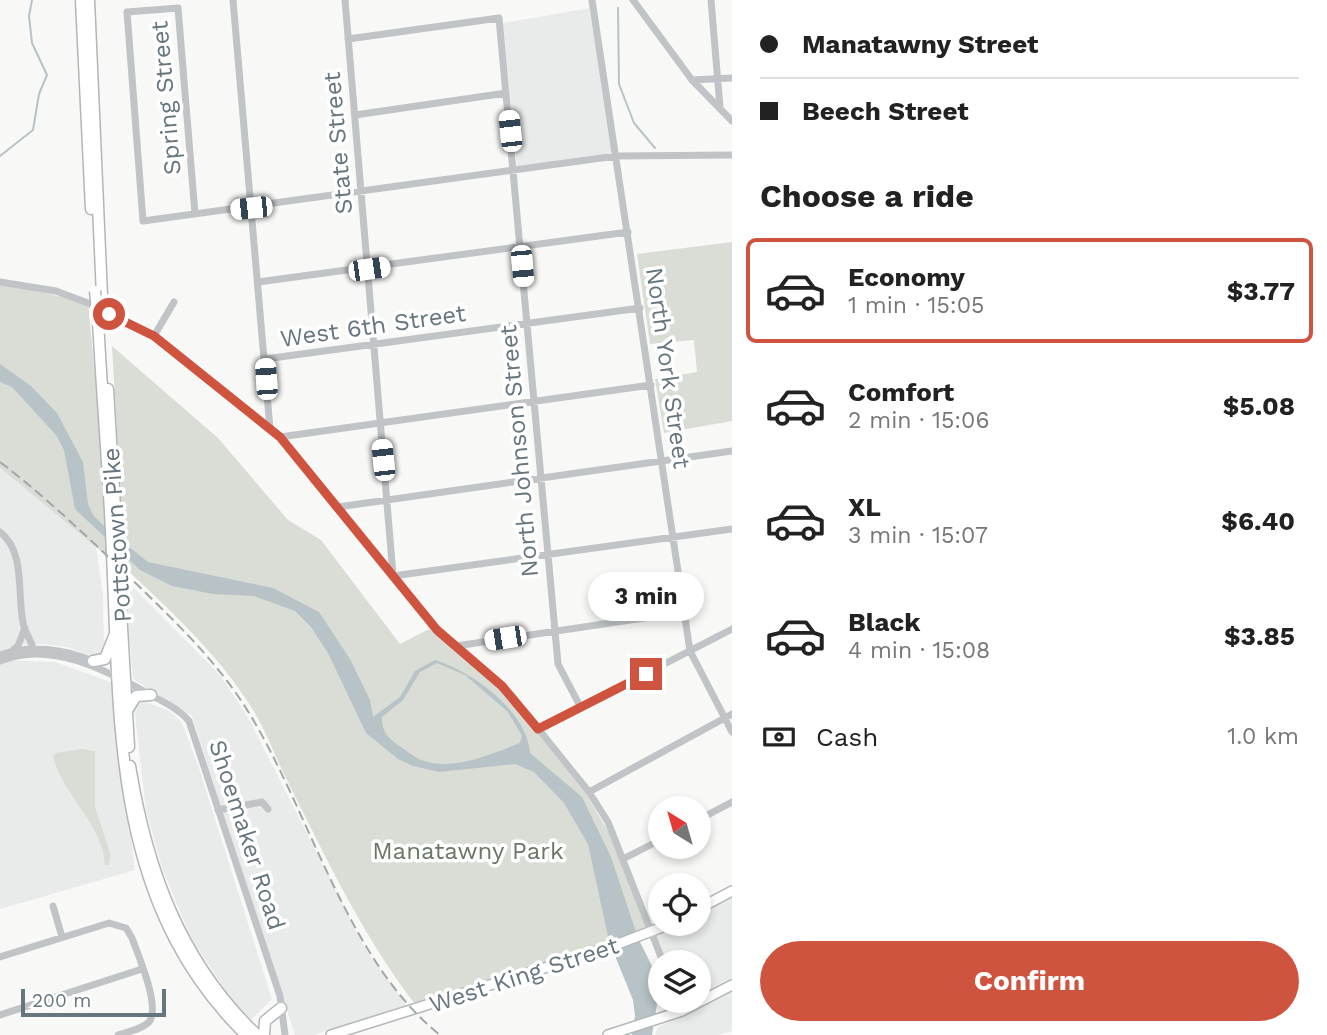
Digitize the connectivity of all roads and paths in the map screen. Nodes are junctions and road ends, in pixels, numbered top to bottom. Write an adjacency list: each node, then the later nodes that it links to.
1 (81, 0): 29 (highway, Pottstown Pike)
2 (89, 0): 29 (highway, Pottstown Pike)
3 (156, 0): 9 (street, Spring Street)
4 (233, 0): 22 (street)
5 (345, 0): 10 (street, State Street)
6 (592, 0): 19 (street, North York Street)
7 (633, 0): 13 (street)
8 (711, 0): 12 (street)
9 (157, 9): 23 (street, Spring Street); 23 (street)
10 (348, 38): 14 (street, North Johnson Street); 16 (street, State Street)
11 (732, 78): 12 (street)
12 (717, 79): 13 (street); 15 (street)
13 (692, 80): 15 (street)
14 (506, 93): 16 (street); 20 (street, North Johnson Street)
15 (720, 109): 17 (street)
16 (355, 114): 21 (street, State Street)
17 (732, 121)
18 (732, 155): 19 (street)
19 (616, 156): 20 (street); 24 (street, North York Street)
20 (514, 170): 21 (street); 25 (street, North Johnson Street)
21 (361, 192): 22 (street); 26 (street, State Street)
22 (251, 208): 23 (street); 28 (street)
23 (195, 214)
24 (628, 232): 25 (street); 31 (street, North York Street)
25 (520, 247): 26 (street); 32 (street, North Johnson Street)
26 (369, 269): 28 (street); 34 (street, State Street)
27 (0, 282): 33 (street)
28 (258, 282): 35 (street)
29 (99, 294): 50 (highway, Pottstown Pike, bridge)
30 (174, 302): 33 (street)
31 (640, 308): 32 (street, West 6th Street); 36 (street, North York Street)
32 (527, 324): 34 (street, West 6th Street); 37 (street, North Johnson Street)
33 (154, 336): 39 (street)
34 (374, 346): 35 (street, West 6th Street); 38 (street, State Street)
35 (265, 359): 39 (street)
36 (651, 385): 37 (street); 42 (street, North York Street)
37 (534, 401): 38 (street); 43 (street, North Johnson Street)
38 (380, 423): 40 (street); 44 (street, State Street)
39 (270, 429): 40 (street)
40 (280, 437): 45 (street)
41 (732, 452): 42 (street)
42 (662, 461): 43 (street); 48 (street, North York Street)
43 (540, 478): 44 (street); 49 (street, North Johnson Street)
44 (388, 500): 45 (street); 51 (street, State Street)
45 (338, 507): 51 (street)
46 (732, 529): 48 (street)
47 (0, 532): 53 (street)
48 (673, 537): 49 (street); 52 (street, North York Street)
49 (548, 552): 51 (street); 56 (street, North Johnson Street)
50 (116, 556): 54 (highway, Pottstown Pike); 64 (highway, Pottstown Pike)
51 (393, 576): 57 (street)
52 (684, 612): 56 (street); 60 (street, North York Street)
53 (24, 628): 58 (street); 59 (street)
54 (116, 629): 63 (highway); 64 (highway, Pottstown Pike)
55 (732, 629): 60 (street)
56 (555, 630): 57 (street); 66 (street, North Johnson Street)
57 (456, 646): 69 (street)
58 (11, 651): 59 (street, Shoemaker Road); 61 (street, Shoemaker Road)
59 (34, 651): 62 (street, Shoemaker Road); 63 (street, Shoemaker Road); 64 (street, Shoemaker Road)
60 (690, 651): 66 (street); 68 (street, North York Street)
61 (0, 655)
62 (0, 661)
63 (93, 661): 64 (street, Shoemaker Road)
64 (121, 677): 65 (street, Shoemaker Road); 67 (highway, Pottstown Pike); 92 (highway, Pottstown Pike)
65 (151, 695): 67 (highway); 74 (street, Shoemaker Road)
66 (581, 708): 69 (street)
67 (127, 713): 94 (highway, Pottstown Pike)
68 (729, 716): 70 (street, North York Street); 71 (street)
69 (538, 729): 71 (street)
70 (732, 732)
71 (589, 792): 77 (street)
72 (732, 802): 75 (street)
73 (268, 809): 74 (street)
74 (218, 810): 88 (street, Shoemaker Road)
75 (711, 813)
76 (648, 846): 77 (street)
77 (623, 859): 81 (street)
78 (732, 891): 79 (main road)
79 (711, 902)
80 (53, 906): 83 (street)
81 (648, 931)
82 (648, 934): 91 (main road, West King Street)
83 (62, 937): 84 (street); 85 (street)
84 (0, 957)
85 (142, 969): 90 (street); 93 (street)
86 (732, 985): 87 (main road)
87 (711, 993)
88 (281, 1007): 95 (highway); 96 (street, Shoemaker Road)
89 (670, 1013): 99 (main road)
90 (0, 1015)
91 (397, 1016): 97 (main road, West King Street); 98 (main road, West King Street)
92 (242, 1032)
93 (118, 1035)
94 (257, 1035)
95 (264, 1035)
96 (285, 1035)
97 (331, 1035)
98 (344, 1035)
99 (608, 1035)

